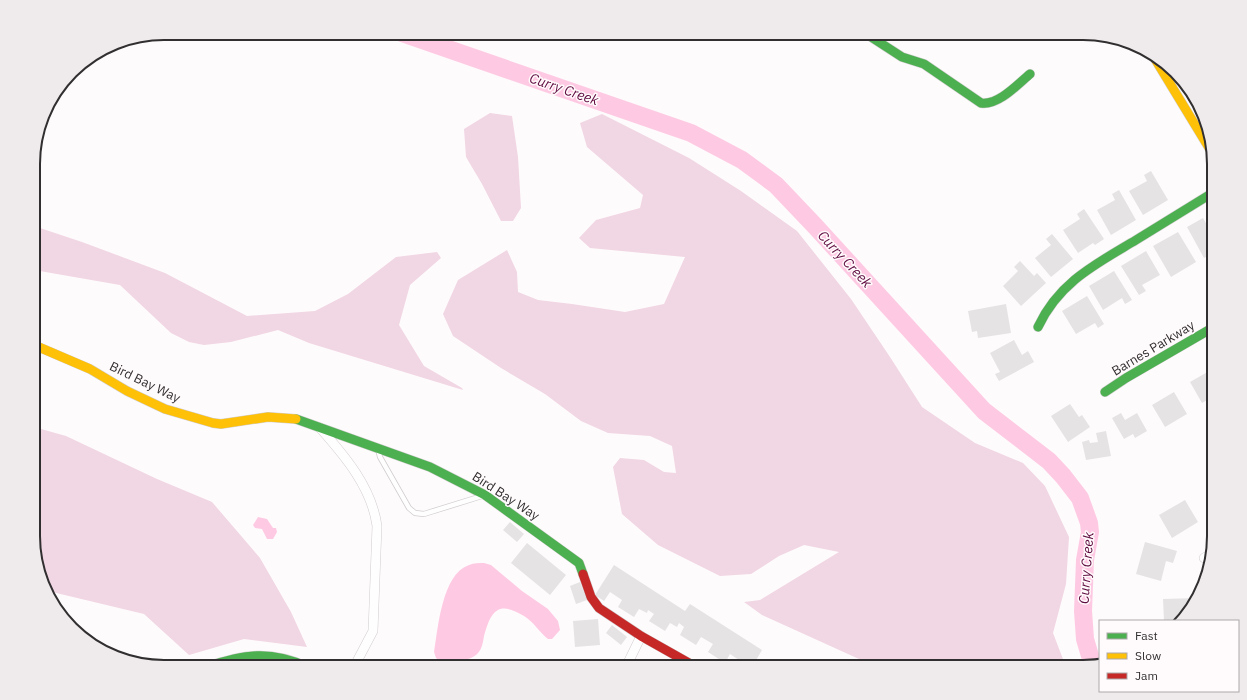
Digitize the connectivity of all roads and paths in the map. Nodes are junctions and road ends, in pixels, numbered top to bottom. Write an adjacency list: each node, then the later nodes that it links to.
1 (876, 40): 3 (street)
2 (1161, 68): 4 (street)
3 (1030, 74)
4 (1205, 140)
5 (1207, 196): 6 (street)
6 (1038, 327)
7 (1207, 331): 9 (street, Barnes Parkway)
8 (40, 348): 10 (street, Bird Bay Way)
9 (1105, 392)
10 (318, 427): 11 (street, Bird Bay Way); 16 (street, Bird Bay Way)
11 (377, 448): 12 (street, Bird Bay Way); 12 (lane)
12 (485, 495): 13 (street, Bird Bay Way)
13 (641, 636): 17 (street); 18 (street, Bird Bay Way)
14 (228, 660): 15 (street)
15 (290, 660)
16 (358, 660)
17 (629, 660)
18 (684, 660)

